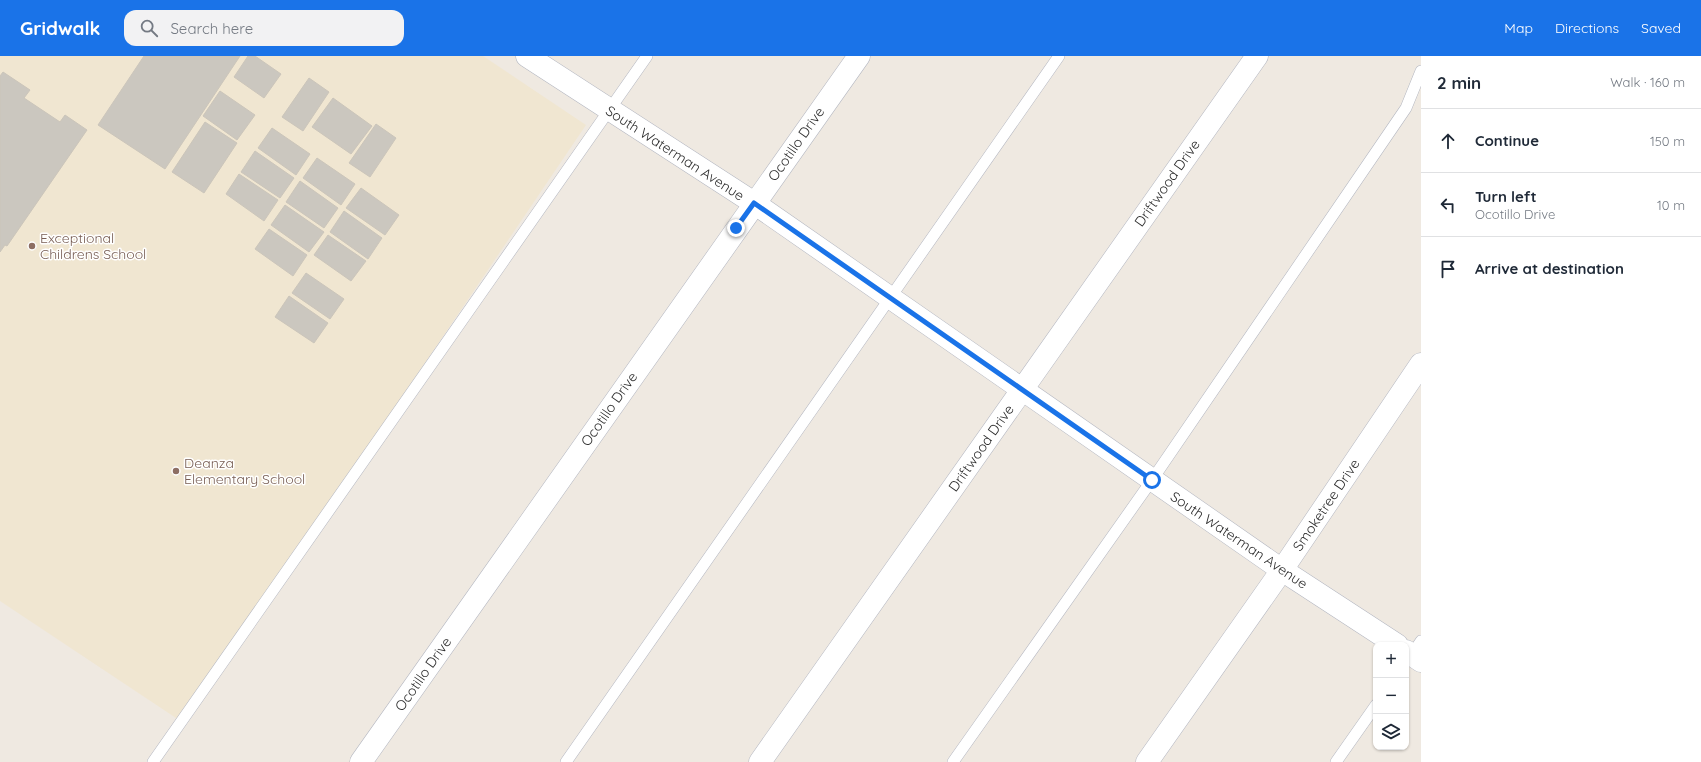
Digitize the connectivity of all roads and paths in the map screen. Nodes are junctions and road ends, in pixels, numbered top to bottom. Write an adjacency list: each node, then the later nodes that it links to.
1 (527, 56): 7 (street, South Waterman Avenue)
2 (647, 56): 7 (lane)
3 (859, 56): 8 (street, Ocotillo Drive)
4 (1059, 56): 9 (lane)
5 (1257, 56): 11 (street, Driftwood Drive)
6 (1421, 71): 12 (lane)
7 (610, 111): 8 (street, South Waterman Avenue); 16 (lane)
8 (754, 203): 9 (street, South Waterman Avenue); 17 (street, Ocotillo Drive)
9 (889, 297): 11 (street, South Waterman Avenue); 18 (lane)
10 (1421, 364): 13 (street, Smoketree Drive)
11 (1022, 389): 12 (street, South Waterman Avenue); 19 (street, Driftwood Drive)
12 (1152, 480): 13 (street, South Waterman Avenue); 20 (lane)
13 (1282, 570): 14 (street, South Waterman Avenue); 21 (street, Smoketree Drive)
14 (1410, 652)
15 (1373, 709): 22 (lane)
16 (153, 762)
17 (361, 762)
18 (566, 762)
19 (760, 762)
20 (953, 762)
21 (1147, 762)
22 (1336, 762)

